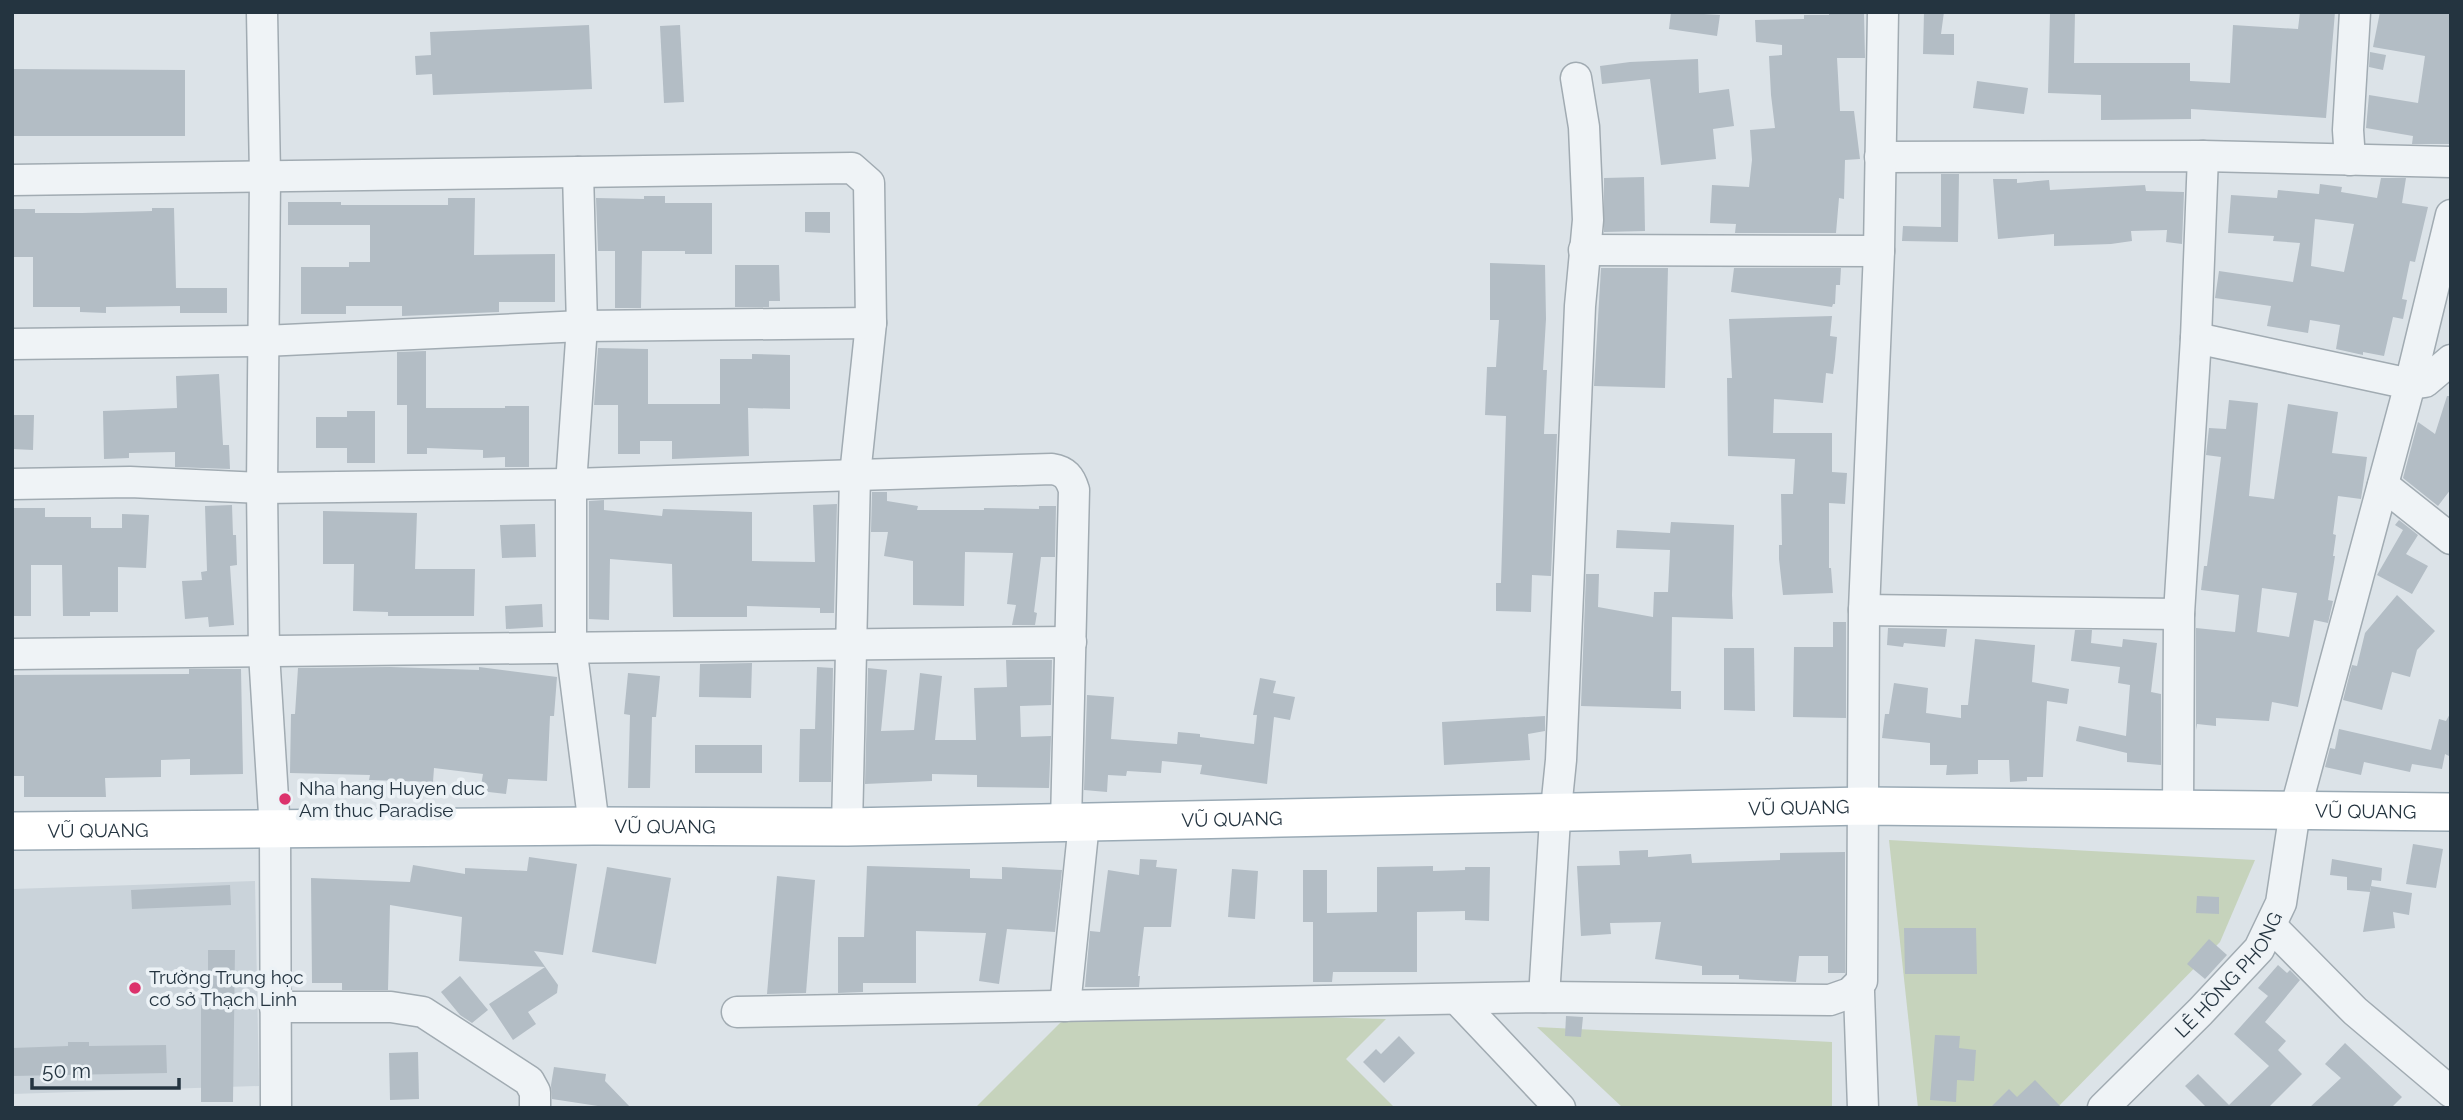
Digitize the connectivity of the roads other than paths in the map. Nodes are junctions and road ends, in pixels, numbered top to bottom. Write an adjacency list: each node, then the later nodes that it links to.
1 (262, 12): 10 (street)
2 (1883, 12): 6 (street)
3 (2355, 12): 7 (street)
4 (1576, 78): 13 (street)
5 (2203, 156): 6 (street); 7 (street); 17 (street)
6 (1880, 157): 14 (street)
7 (2350, 160): 8 (street)
8 (2451, 162)
9 (578, 172): 10 (street); 15 (street); 16 (street)
10 (265, 176): 11 (street); 18 (street)
11 (12, 180)
12 (2451, 215): 21 (street, LÊ HỒNG PHONG)
13 (1584, 250): 14 (street); 38 (street)
14 (1879, 251): 28 (street)
15 (871, 323): 16 (street); 22 (street)
16 (582, 326): 18 (street); 24 (street)
17 (2196, 338): 21 (street); 29 (street)
18 (264, 341): 19 (street); 26 (street)
19 (12, 344)
20 (2451, 360): 21 (street)
21 (2410, 384): 25 (street, LÊ HỒNG PHONG)
22 (855, 475): 24 (street); 30 (street); 31 (street)
23 (12, 484): 26 (street)
24 (571, 484): 26 (street); 32 (street)
25 (2383, 485): 27 (street); 37 (street, LÊ HỒNG PHONG)
26 (262, 488): 33 (street)
27 (2451, 539)
28 (1864, 610): 29 (street); 35 (street)
29 (2179, 614): 36 (street)
30 (1071, 642): 31 (street); 40 (street)
31 (851, 644): 32 (street); 42 (street)
32 (570, 646): 33 (street); 41 (street)
33 (264, 653): 34 (street); 43 (street)
34 (12, 654)
35 (1865, 806): 36 (main road, VŨ QUANG); 38 (main road, VŨ QUANG); 46 (street)
36 (2178, 808): 37 (main road, VŨ QUANG)
37 (2295, 811): 39 (main road, VŨ QUANG); 45 (street, LÊ HỒNG PHONG)
38 (1556, 812): 40 (main road, VŨ QUANG); 47 (street)
39 (2451, 812)
40 (1075, 823): 42 (main road, VŨ QUANG); 49 (street)
41 (594, 827): 42 (main road, VŨ QUANG); 43 (main road, VŨ QUANG)
42 (846, 827)
43 (275, 830): 44 (main road, VŨ QUANG); 50 (street)
44 (12, 831)
45 (2271, 926): 52 (street); 57 (street, LÊ HỒNG PHONG)
46 (1850, 993): 47 (street); 56 (street)
47 (1544, 997): 48 (street)
48 (1458, 1000): 49 (street); 55 (street)
49 (1065, 1006): 51 (street)
50 (275, 1007): 53 (street); 54 (street)
51 (737, 1012)
52 (2451, 1092)
53 (276, 1108)
54 (535, 1108)
55 (1560, 1108)
56 (1863, 1108)
57 (2103, 1108)

